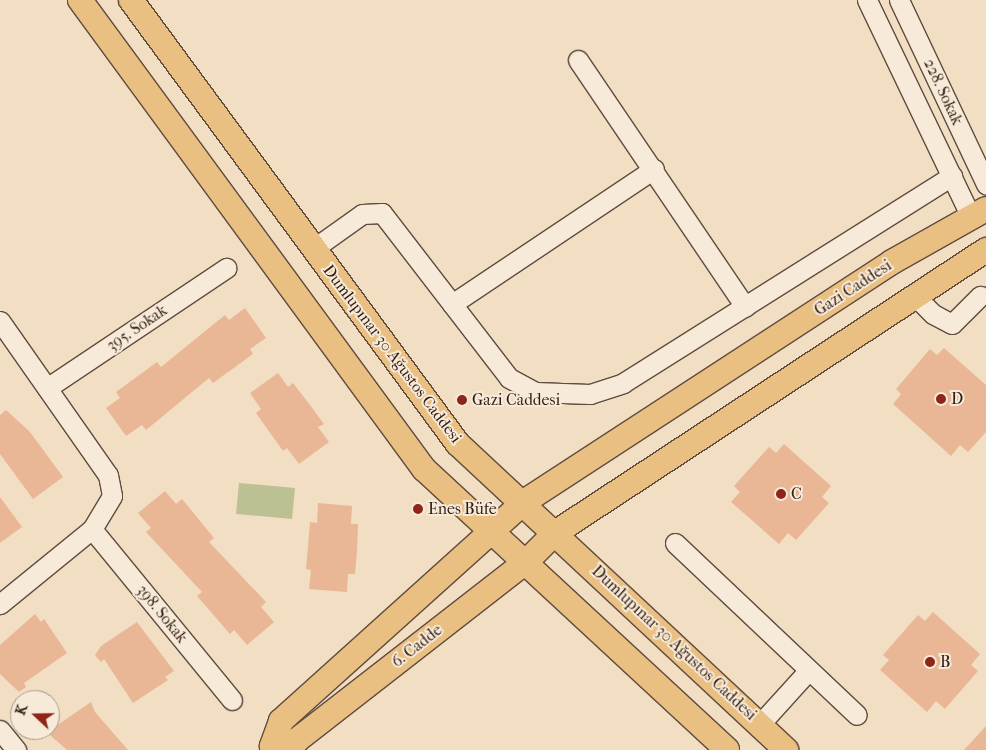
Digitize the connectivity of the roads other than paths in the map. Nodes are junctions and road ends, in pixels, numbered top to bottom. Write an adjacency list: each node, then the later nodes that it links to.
1 (80, 0): 24 (main road)
2 (131, 0): 11 (main road, Dumlupınar 30 Ağustos Caddesi)
3 (867, 0): 7 (street)
4 (899, 0): 8 (street, 228. Sokak)
5 (578, 60): 6 (street)
6 (654, 169): 17 (street); 18 (street)
7 (952, 176): 9 (street); 18 (street)
8 (986, 184)
9 (978, 213): 10 (main road, Gazi Caddesi)
10 (930, 239): 14 (main road); 22 (main road, Gazi Caddesi)
11 (313, 249): 17 (street); 22 (main road, Dumlupınar 30 Ağustos Caddesi)
12 (986, 250): 14 (main road)
13 (226, 268): 21 (street, 395. Sokak)
14 (951, 272): 15 (main road)
15 (915, 296): 16 (street); 25 (main road)
16 (980, 296)
17 (452, 304): 18 (street)
18 (745, 307)
19 (0, 321): 20 (street)
20 (6, 340): 21 (street)
21 (47, 388): 23 (street)
22 (523, 503): 24 (main road, 6. Cadde); 25 (main road, Dumlupınar 30 Ağustos Caddesi)
23 (92, 529): 28 (street); 30 (street, 398. Sokak)
24 (494, 532): 27 (main road); 34 (main road, 6. Cadde)
25 (555, 533): 27 (main road, 6. Cadde); 32 (main road, Dumlupınar 30 Ağustos Caddesi)
26 (675, 543): 29 (street)
27 (526, 562): 34 (main road, 6. Cadde); 36 (main road)
28 (0, 604)
29 (809, 670): 31 (street); 32 (street)
30 (232, 700)
31 (857, 715)
32 (760, 724): 37 (main road, Dumlupınar 30 Ağustos Caddesi)
33 (0, 730): 35 (street)
34 (269, 748)
35 (16, 750)
36 (727, 750)
37 (786, 750)

